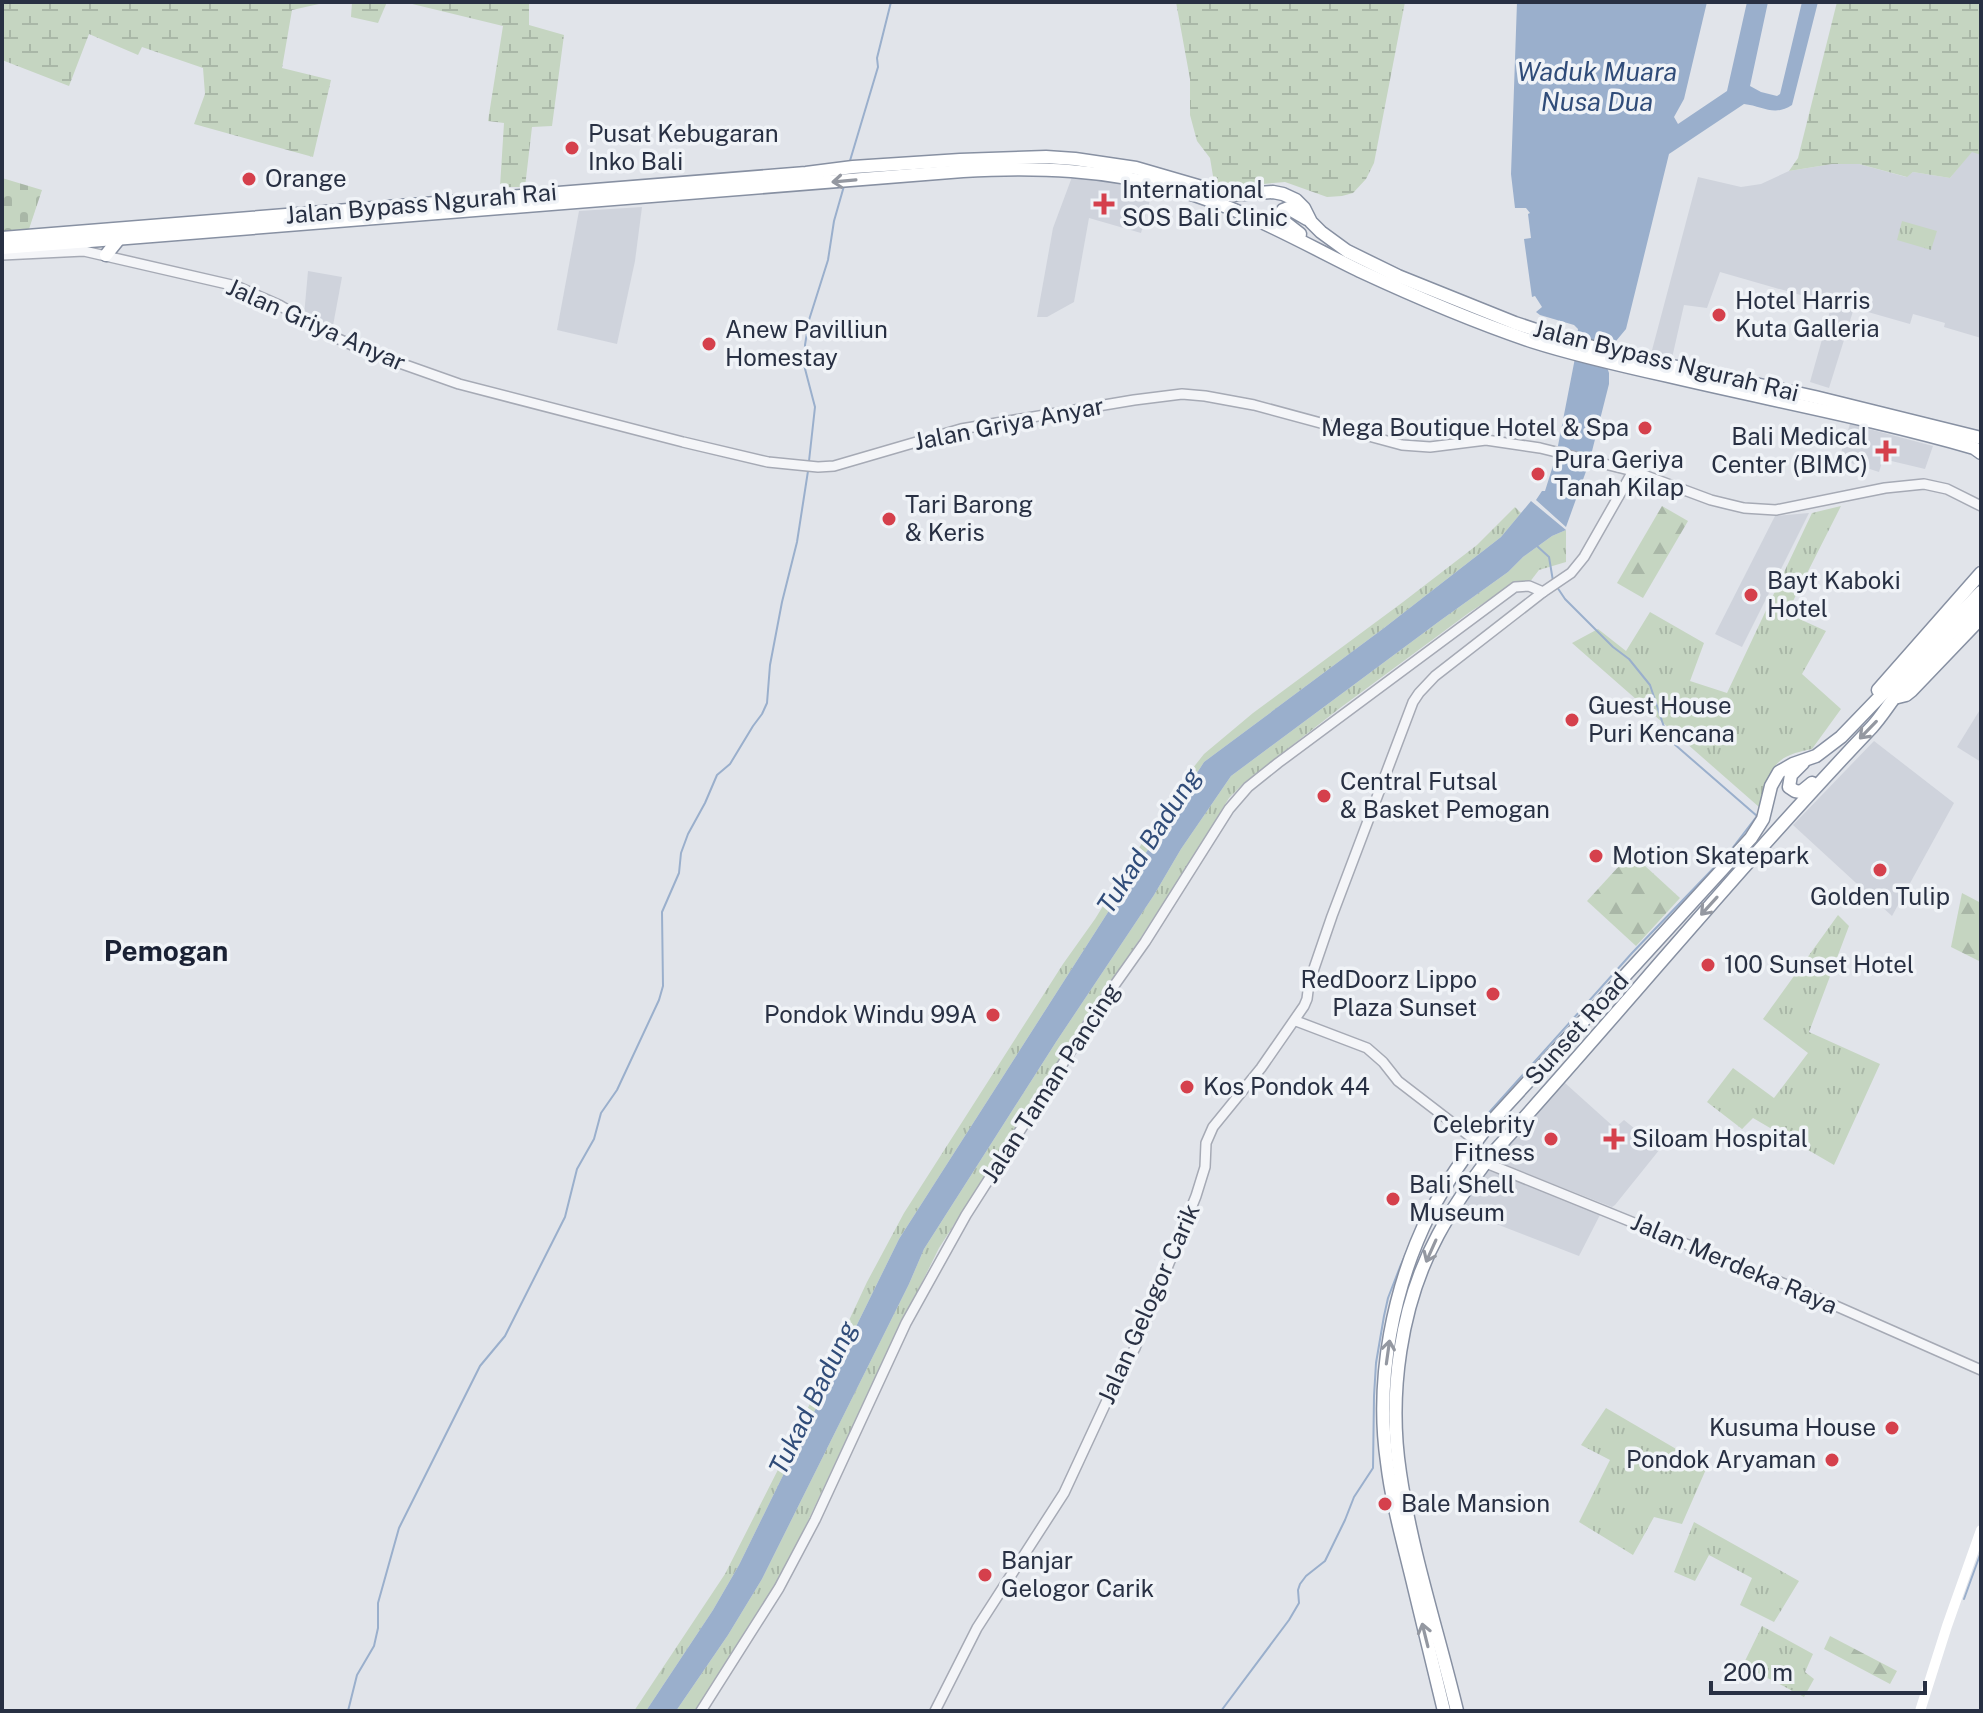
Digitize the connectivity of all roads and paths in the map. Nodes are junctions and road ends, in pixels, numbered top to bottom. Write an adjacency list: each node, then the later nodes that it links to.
1 (881, 171): 2 (highway, Jalan Bypass Ngurah Rai); 3 (highway, Jalan Bypass Ngurah Rai); 8 (highway, Jalan Bypass Ngurah Rai)
2 (1311, 222): 8 (highway); 9 (highway, Jalan Bypass Ngurah Rai)
3 (117, 235): 4 (highway, Jalan Bypass Ngurah Rai); 5 (highway, Jalan Bypass Ngurah Rai); 7 (highway)
4 (2, 238)
5 (2, 248)
6 (2, 255): 7 (street, Jalan Griya Anyar)
7 (106, 255): 13 (street, Jalan Griya Anyar)
8 (1329, 255): 9 (highway, Jalan Bypass Ngurah Rai)
9 (1559, 344): 10 (highway, Jalan Bypass Ngurah Rai)
10 (1621, 360): 11 (highway, Jalan Bypass Ngurah Rai); 12 (highway, Jalan Bypass Ngurah Rai)
11 (1981, 438)
12 (1981, 453)
13 (1633, 471): 14 (street, Jalan Griya Anyar); 16 (street, Jalan Gelogor Carik)
14 (1981, 506)
15 (1981, 573): 21 (highway)
16 (1543, 592): 26 (street, Jalan Gelogor Carik); 31 (street, Jalan Taman Pancing)
17 (1981, 592): 21 (highway, Sunset Road)
18 (1981, 604): 20 (highway, Sunset Road)
19 (1981, 618): 20 (highway)
20 (1895, 698): 23 (highway, Sunset Road, one-way to 23)
21 (1871, 708): 22 (highway, Sunset Road)
22 (1816, 756): 23 (highway); 24 (highway, Sunset Road)
23 (1840, 760): 25 (highway, Sunset Road, one-way to 25)
24 (1619, 981): 25 (highway); 27 (highway, Sunset Road)
25 (1632, 996): 28 (highway, Sunset Road)
26 (1296, 1021): 27 (street); 32 (street, Jalan Gelogor Carik)
27 (1476, 1141): 33 (highway, Sunset Road, one-way to 27)
28 (1486, 1163): 29 (street, Jalan Merdeka Raya); 34 (highway, Sunset Road, one-way to 34)
29 (1981, 1370)
30 (1981, 1530): 35 (main road)
31 (701, 1711)
32 (935, 1711)
33 (1444, 1711)
34 (1457, 1711)
35 (1920, 1711)

